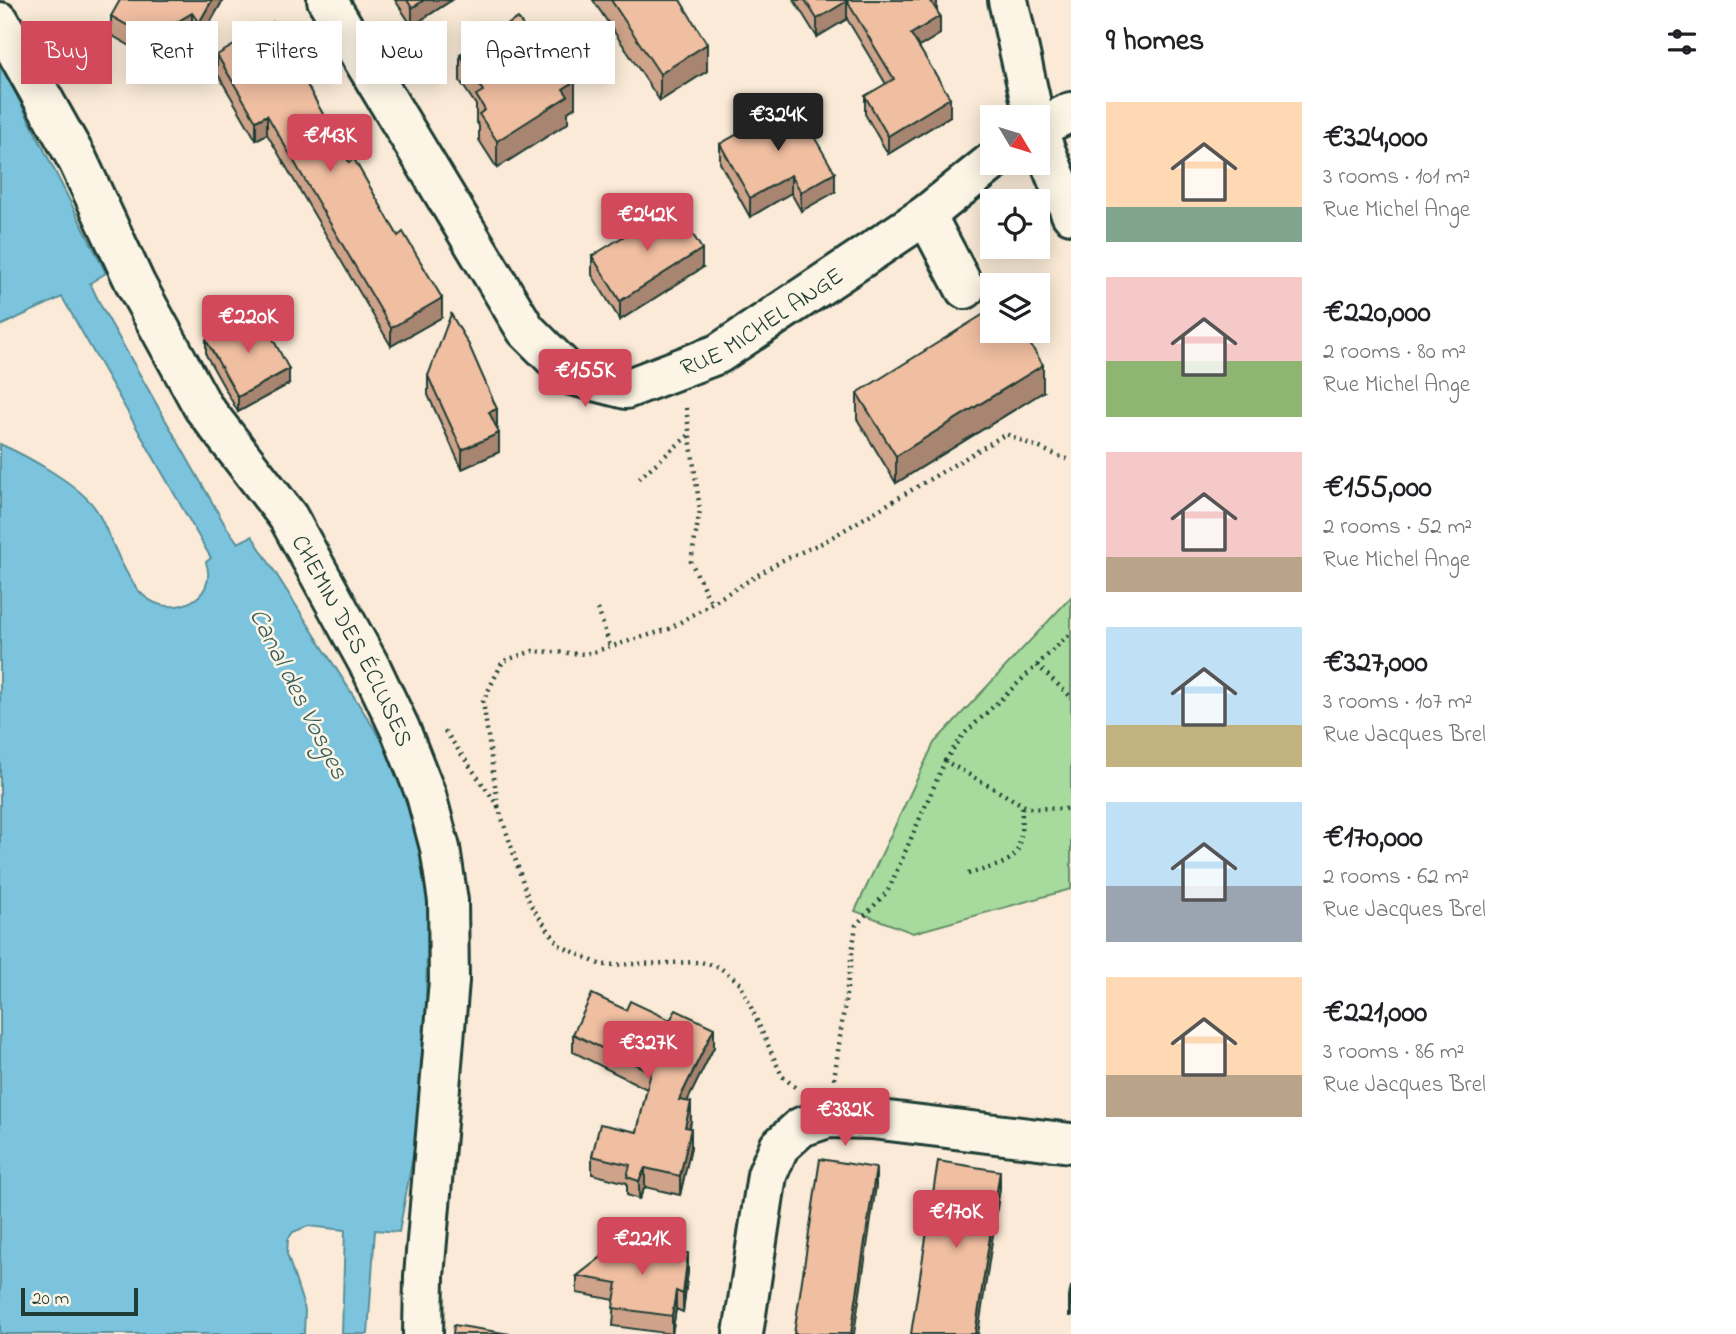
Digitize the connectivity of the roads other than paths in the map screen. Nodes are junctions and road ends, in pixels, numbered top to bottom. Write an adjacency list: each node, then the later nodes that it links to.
1 (327, 0): 10 (street, RUE MICHEL ANGE)
2 (1008, 0): 4 (street)
3 (0, 22): 13 (street, CHEMIN DES ÉCLUSES)
4 (1031, 105)
5 (1071, 112): 6 (street)
6 (1050, 123)
7 (1050, 161): 9 (street)
8 (980, 172): 10 (street, RUE MICHEL ANGE)
9 (1071, 214)
10 (926, 215): 11 (street)
11 (965, 289)
12 (1071, 1143): 14 (street)
13 (423, 1334)
14 (743, 1334)

